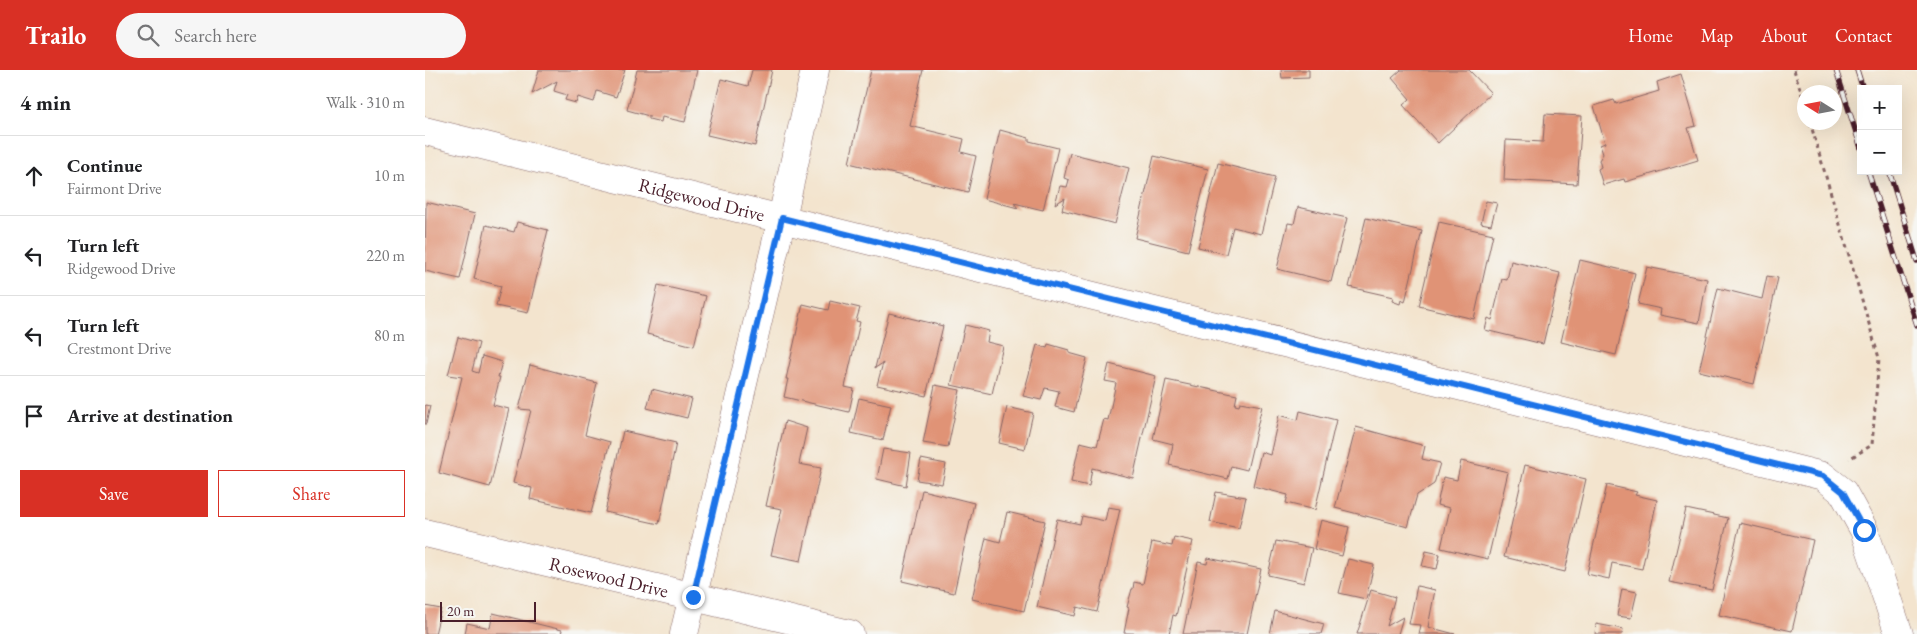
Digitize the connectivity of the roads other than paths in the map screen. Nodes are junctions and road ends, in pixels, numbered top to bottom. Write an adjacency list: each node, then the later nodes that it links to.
1 (815, 70): 3 (street)
2 (425, 132): 3 (street, Ridgewood Drive)
3 (782, 218): 5 (street); 8 (street, Ridgewood Drive)
4 (425, 533): 5 (street, Rosewood Drive)
5 (693, 597): 6 (street); 7 (street, Rosewood Drive)
6 (684, 634)
7 (850, 634)
8 (1899, 634)

